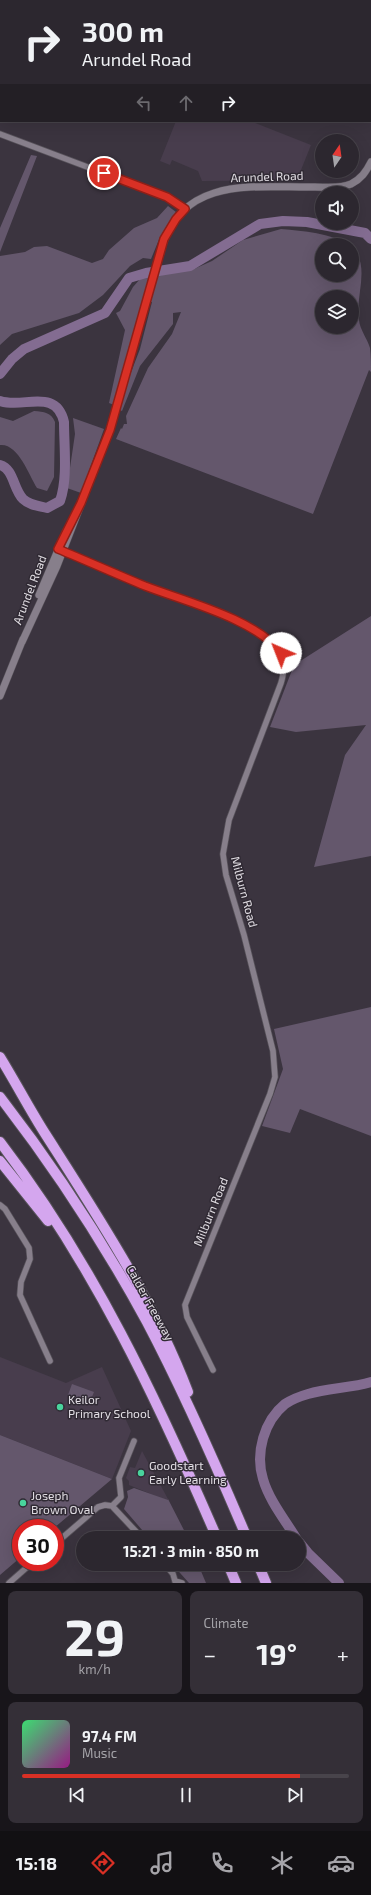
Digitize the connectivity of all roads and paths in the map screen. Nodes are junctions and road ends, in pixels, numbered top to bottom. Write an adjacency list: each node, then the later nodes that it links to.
1 (0, 134): 3 (street)
2 (371, 162): 3 (street, Arundel Road)
3 (185, 209): 4 (street, Arundel Road)
4 (61, 550): 5 (street, Arundel Road); 13 (street, Milburn Road)
5 (0, 696)
6 (0, 1057): 15 (highway)
7 (0, 1097): 15 (highway, Calder Freeway)
8 (0, 1142): 11 (highway)
9 (0, 1161): 11 (highway)
10 (0, 1205): 12 (street)
11 (90, 1277): 18 (highway)
12 (50, 1361)
13 (213, 1370)
14 (134, 1440): 16 (street)
15 (211, 1454): 19 (highway, Calder Freeway)
16 (112, 1506): 17 (street); 20 (street)
17 (135, 1531)
18 (214, 1531)
19 (244, 1531)
20 (64, 1536)
21 (23, 1571): 26 (street)
22 (171, 1571): 25 (street)
23 (231, 1571): 28 (highway)
24 (261, 1571): 29 (highway)
25 (174, 1582): 27 (street)
26 (9, 1583)
27 (182, 1583)
28 (236, 1583)
29 (266, 1583)

